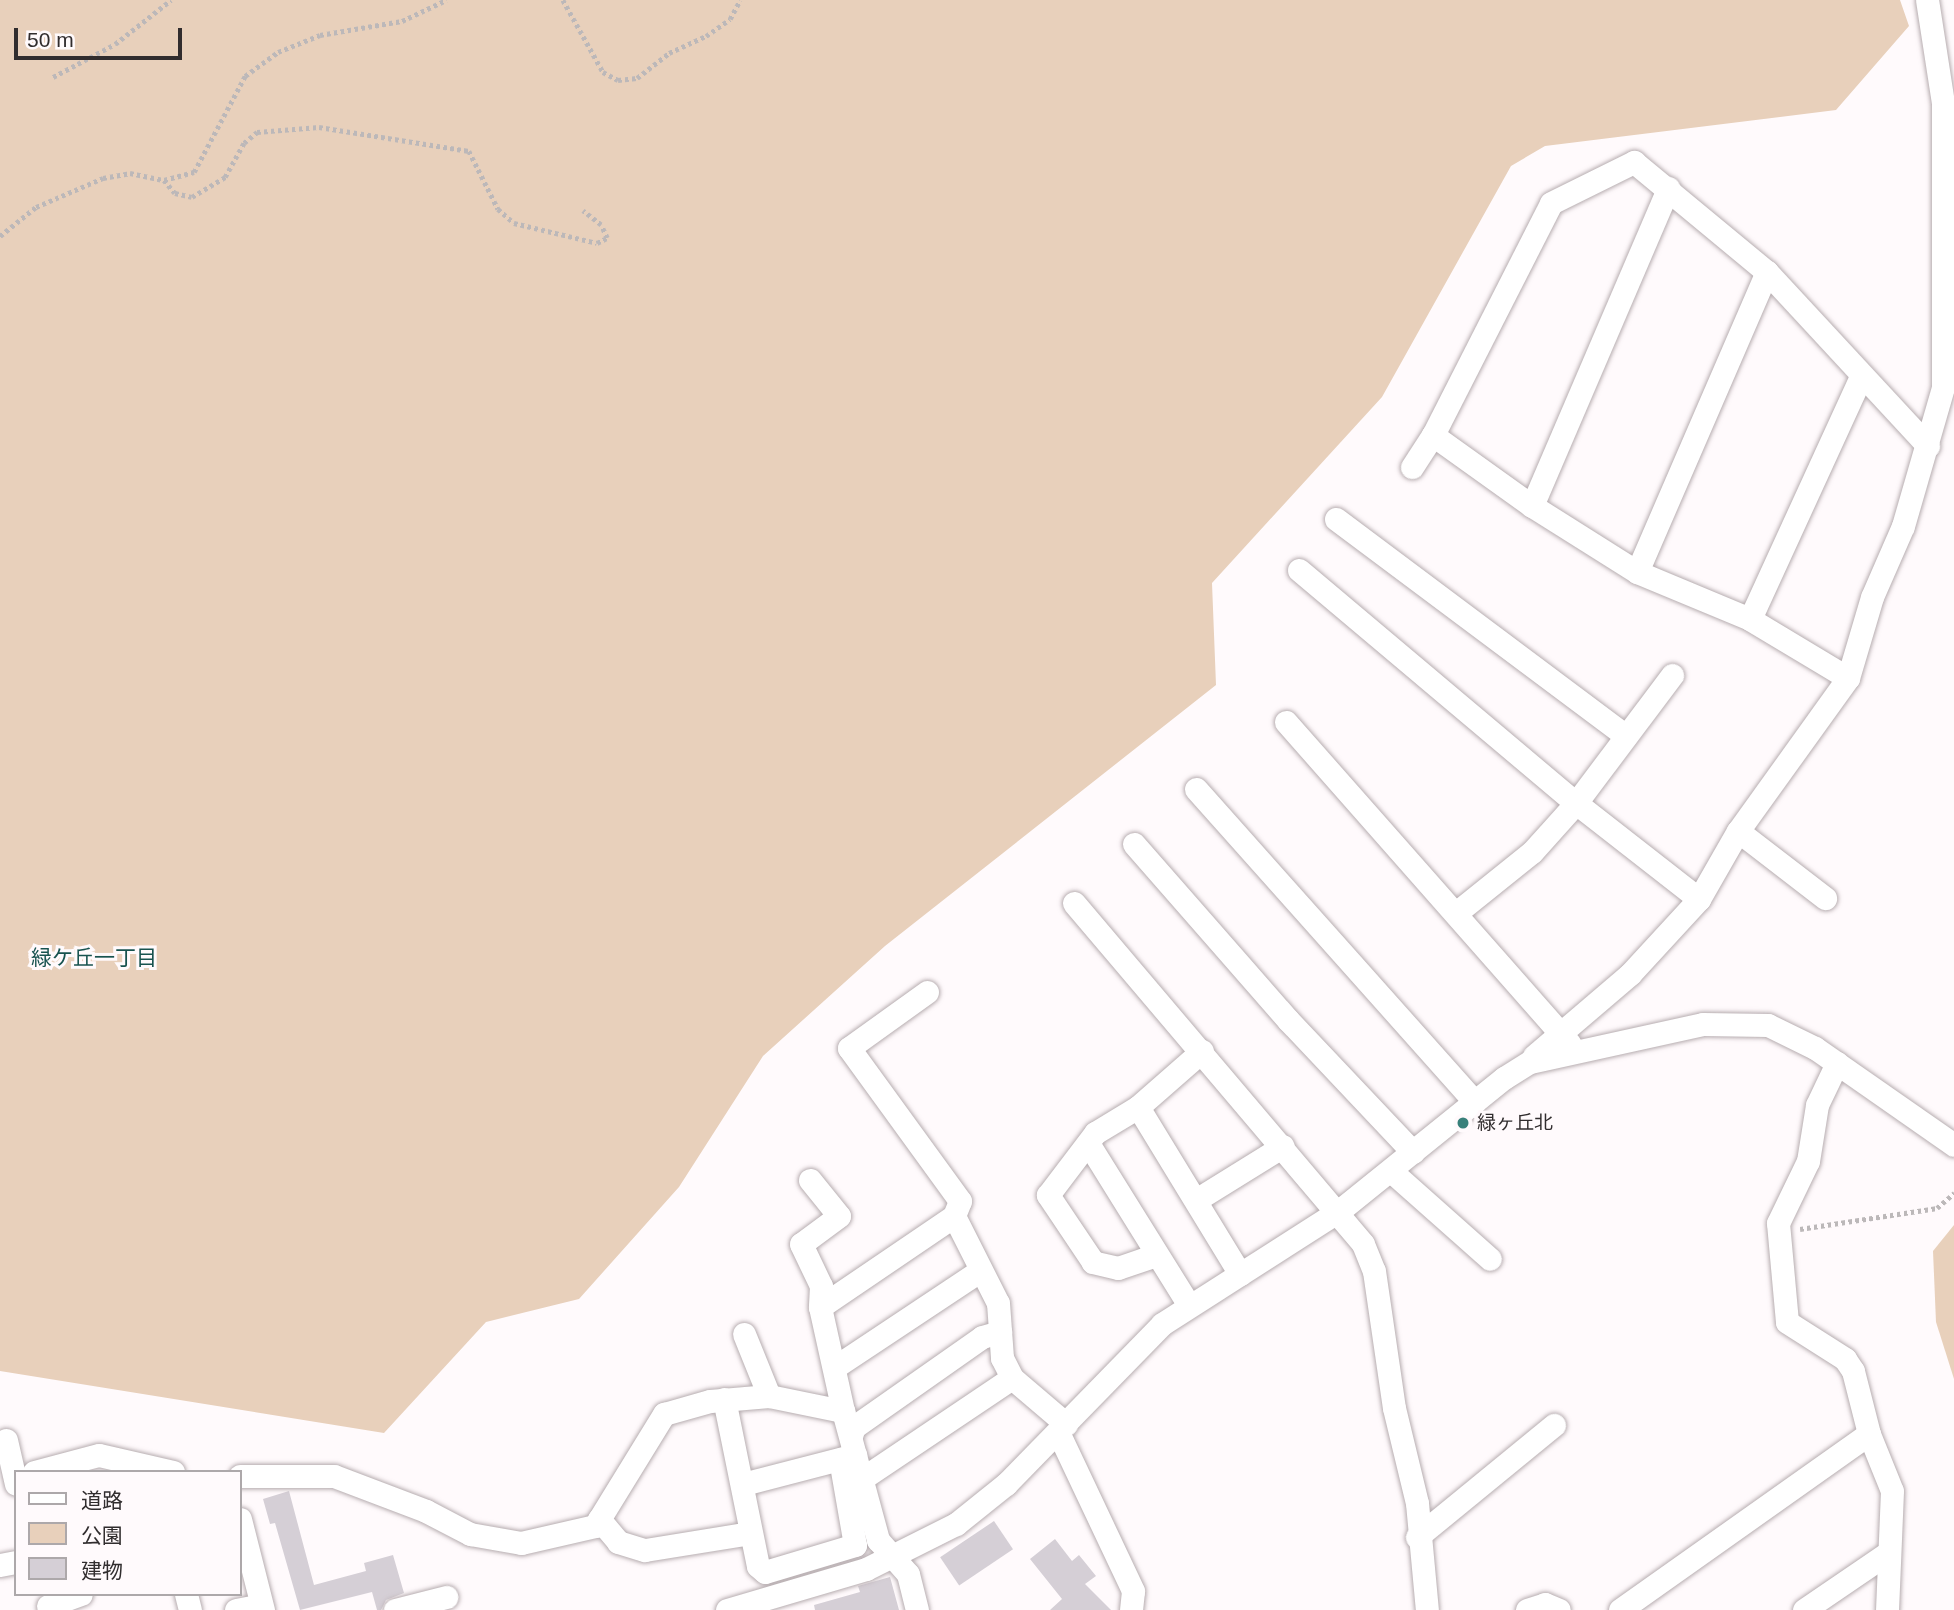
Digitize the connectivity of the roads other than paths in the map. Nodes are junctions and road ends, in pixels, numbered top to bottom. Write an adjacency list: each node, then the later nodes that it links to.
1 (1927, 0): 5 (street)
2 (1668, 188): 3 (street); 7 (street); 10 (street)
3 (1767, 272): 4 (street); 13 (street)
4 (1861, 377): 8 (street); 14 (street)
5 (1940, 402): 6 (street); 8 (street)
6 (1954, 424)
7 (1433, 435): 9 (street); 10 (street)
8 (1928, 446): 16 (street)
9 (1412, 467)
10 (1532, 506): 13 (street)
11 (1336, 519): 18 (street)
12 (1299, 570): 20 (street)
13 (1637, 572): 14 (street)
14 (1750, 620): 16 (street)
15 (1672, 676): 18 (street)
16 (1849, 678): 21 (street)
17 (1286, 722): 26 (street)
18 (1626, 736): 20 (street)
19 (1196, 789): 31 (street)
20 (1576, 803): 24 (street); 26 (street)
21 (1738, 831): 23 (street); 24 (street)
22 (1133, 844): 36 (street)
23 (1825, 898)
24 (1699, 899): 28 (street)
25 (1074, 903): 29 (street)
26 (1456, 913): 28 (street)
27 (927, 992): 41 (street)
28 (1568, 1042): 30 (street); 31 (street)
29 (1202, 1051): 32 (street); 35 (street)
30 (1838, 1063): 34 (street); 57 (street)
31 (1475, 1102): 36 (street)
32 (1138, 1107): 33 (street); 39 (street)
33 (1088, 1143): 42 (street); 42 (street)
34 (1954, 1145)
35 (1283, 1146): 39 (street); 40 (street)
36 (1413, 1152): 37 (street)
37 (1391, 1171): 40 (street); 43 (street)
38 (810, 1180): 47 (street)
39 (1196, 1200): 45 (street)
40 (1339, 1211): 45 (street); 69 (street)
41 (954, 1216): 44 (street); 47 (street)
42 (1156, 1255): 46 (street)
43 (1490, 1259)
44 (981, 1270): 48 (street); 50 (street)
45 (1240, 1274): 46 (street)
46 (1189, 1305): 56 (street)
47 (820, 1307): 50 (street)
48 (1000, 1332): 51 (street); 59 (street)
49 (744, 1334): 52 (street)
50 (835, 1367): 54 (street)
51 (1012, 1378): 56 (street); 64 (street)
52 (769, 1396): 53 (street); 54 (street)
53 (724, 1399): 65 (street); 66 (street)
54 (843, 1411): 59 (street)
55 (1554, 1424): 69 (street)
56 (1062, 1428): 71 (street); 81 (street)
57 (1869, 1434): 70 (street); 85 (street)
58 (6, 1440): 60 (street)
59 (850, 1450): 64 (street); 65 (street); 68 (street)
60 (17, 1470)
61 (45, 1470): 62 (street)
62 (164, 1470)
63 (242, 1476): 66 (street)
64 (863, 1478): 71 (street)
65 (743, 1484): 68 (street)
66 (599, 1519): 68 (street)
67 (242, 1527): 76 (street)
68 (750, 1533)
69 (1417, 1537): 82 (street)
70 (1889, 1552): 86 (street); 87 (street)
71 (896, 1557): 74 (street); 80 (street)
72 (73, 1596): 75 (street)
73 (446, 1597): 78 (street)
74 (787, 1602): 79 (street)
75 (47, 1603)
76 (262, 1607): 77 (street)
77 (236, 1610)
78 (395, 1610)
79 (727, 1610)
80 (917, 1610)
81 (1131, 1610)
82 (1427, 1610)
83 (1527, 1610): 84 (street)
84 (1559, 1610)
85 (1620, 1610)
86 (1804, 1610)
87 (1887, 1610)

